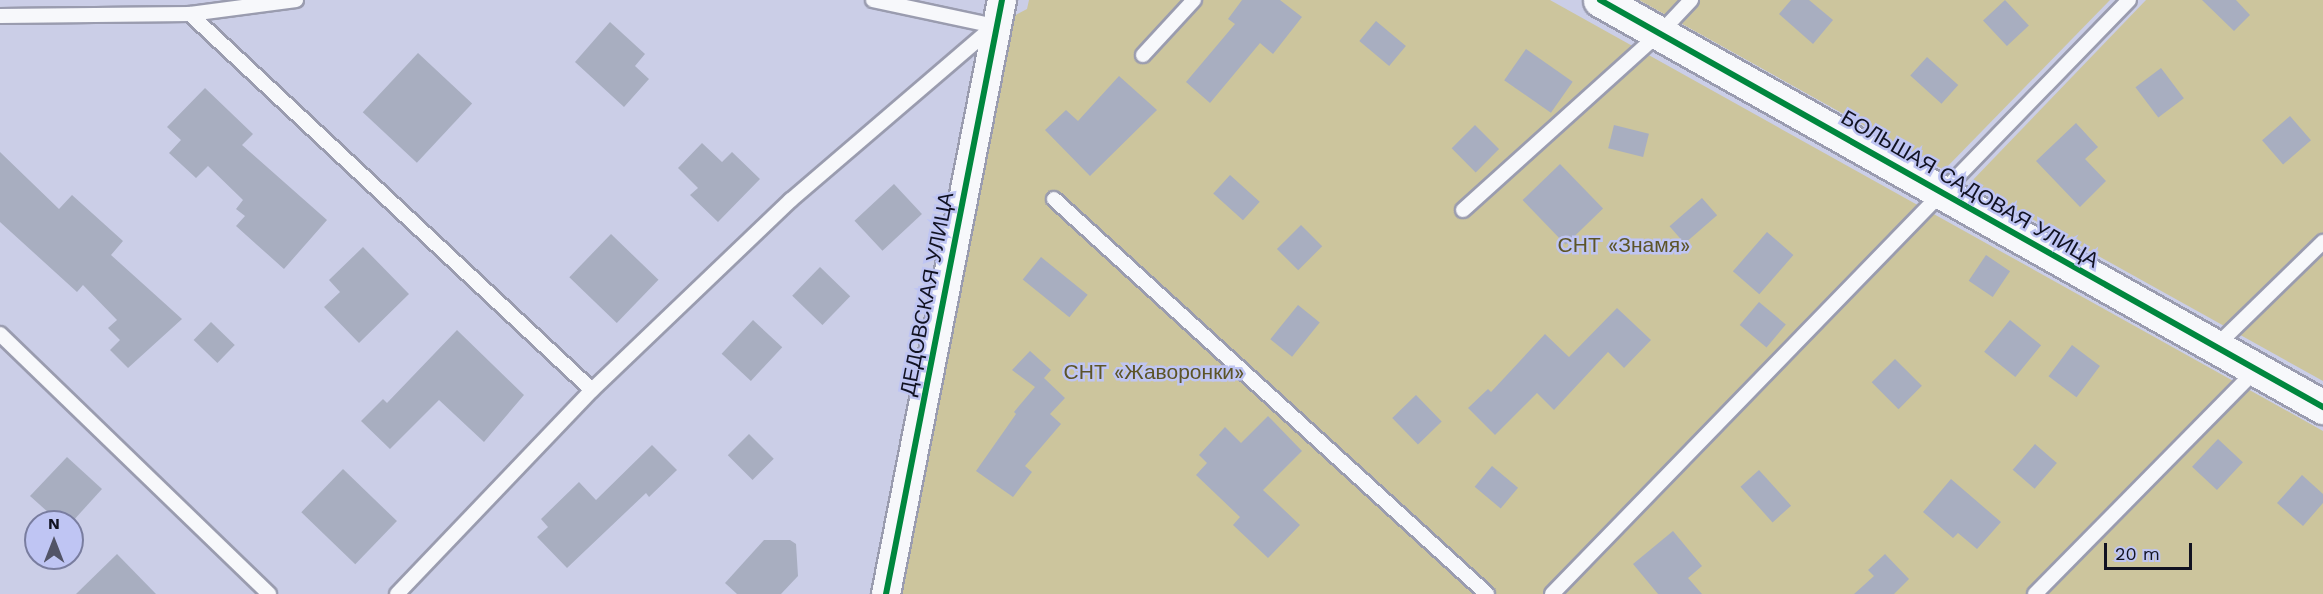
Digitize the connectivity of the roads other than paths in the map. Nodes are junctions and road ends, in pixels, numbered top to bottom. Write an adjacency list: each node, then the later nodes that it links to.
1 (296, 0): 8 (lane)
2 (873, 0): 7 (lane)
3 (1194, 0): 11 (lane)
4 (1600, 0): 10 (street, БОЛЬШАЯ САДОВАЯ УЛИЦА)
5 (1691, 0): 10 (lane)
6 (2129, 0): 12 (lane)
7 (998, 13): 19 (lane); 23 (street, ДЕДОВСКАЯ УЛИЦА)
8 (190, 14): 9 (lane); 19 (lane)
9 (0, 16)
10 (1661, 32): 12 (street, БОЛЬШАЯ САДОВАЯ УЛИЦА); 14 (lane)
11 (1143, 55)
12 (1943, 193): 17 (street, БОЛЬШАЯ САДОВАЯ УЛИЦА); 25 (lane)
13 (1054, 199): 24 (lane)
14 (1462, 210)
15 (2323, 242): 17 (lane)
16 (0, 334): 21 (lane)
17 (2215, 347): 18 (street, БОЛЬШАЯ САДОВАЯ УЛИЦА)
18 (2256, 370): 20 (street, БОЛЬШАЯ САДОВАЯ УЛИЦА); 26 (lane)
19 (592, 390): 22 (lane)
20 (2323, 407)
21 (269, 594)
22 (397, 594)
23 (886, 594)
24 (1487, 594)
25 (1552, 594)
26 (2035, 594)

